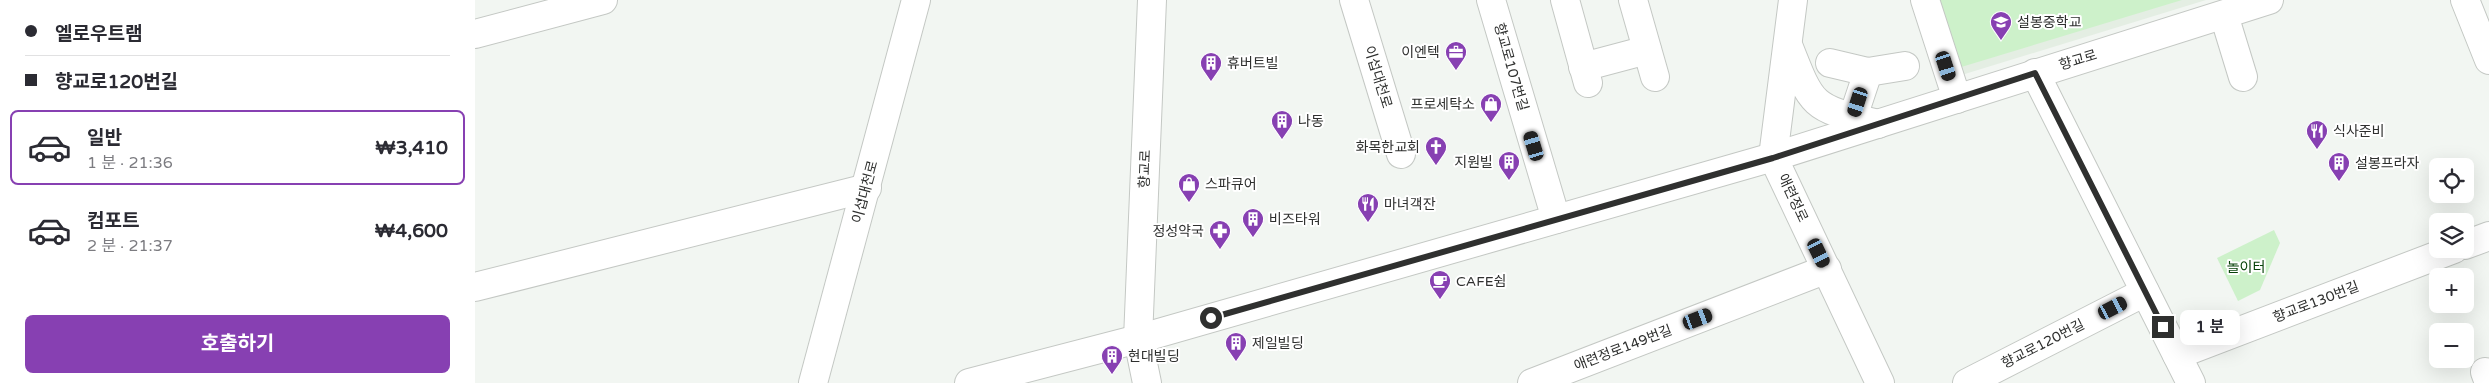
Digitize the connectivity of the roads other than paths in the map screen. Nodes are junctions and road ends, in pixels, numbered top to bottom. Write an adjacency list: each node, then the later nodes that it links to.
1 (603, 0): 12 (street)
2 (916, 0): 28 (street, 이섭대천로)
3 (1152, 0): 36 (street, 향교로)
4 (1354, 0): 26 (street, 이섭대천로)
5 (1491, 0): 29 (street, 향교로107번길)
6 (1565, 0): 16 (street)
7 (1633, 0): 16 (street)
8 (1793, 0): 15 (street, 애련정로)
9 (1925, 0): 24 (street)
10 (2269, 0): 13 (street, 향교로)
11 (2465, 0): 17 (street)
12 (554, 5): 14 (street)
13 (2223, 14): 21 (street, 향교로); 23 (street)
14 (475, 34)
15 (1787, 41): 25 (street); 27 (street, 애련정로)
16 (1647, 50): 22 (street)
17 (2489, 60)
18 (1830, 63): 20 (street)
19 (1905, 66): 20 (street)
20 (1868, 72): 25 (street)
21 (2035, 73): 24 (street, 향교로); 35 (street)
22 (1655, 77)
23 (2243, 78)
24 (1957, 99): 25 (street, 향교로)
25 (1866, 121): 27 (street, 향교로)
26 (1401, 154)
27 (1773, 158): 29 (street, 향교로); 33 (street, 애련정로)
28 (867, 188): 34 (street); 38 (street, 이섭대천로)
29 (1556, 219): 36 (street, 향교로)
30 (2489, 236): 31 (street)
31 (2474, 242)
32 (2431, 258): 37 (street, 향교로130번길)
33 (1827, 269): 41 (street, 애련정로149번길); 42 (street, 애련정로)
34 (475, 287)
35 (2145, 292): 37 (street); 43 (street, 향교로120번길)
36 (1138, 338): 39 (street, 향교로); 40 (street)
37 (2177, 355): 44 (street)
38 (813, 383)
39 (969, 383)
40 (1147, 383)
41 (1532, 383)
42 (1881, 383)
43 (1967, 383)
44 (2191, 383)

